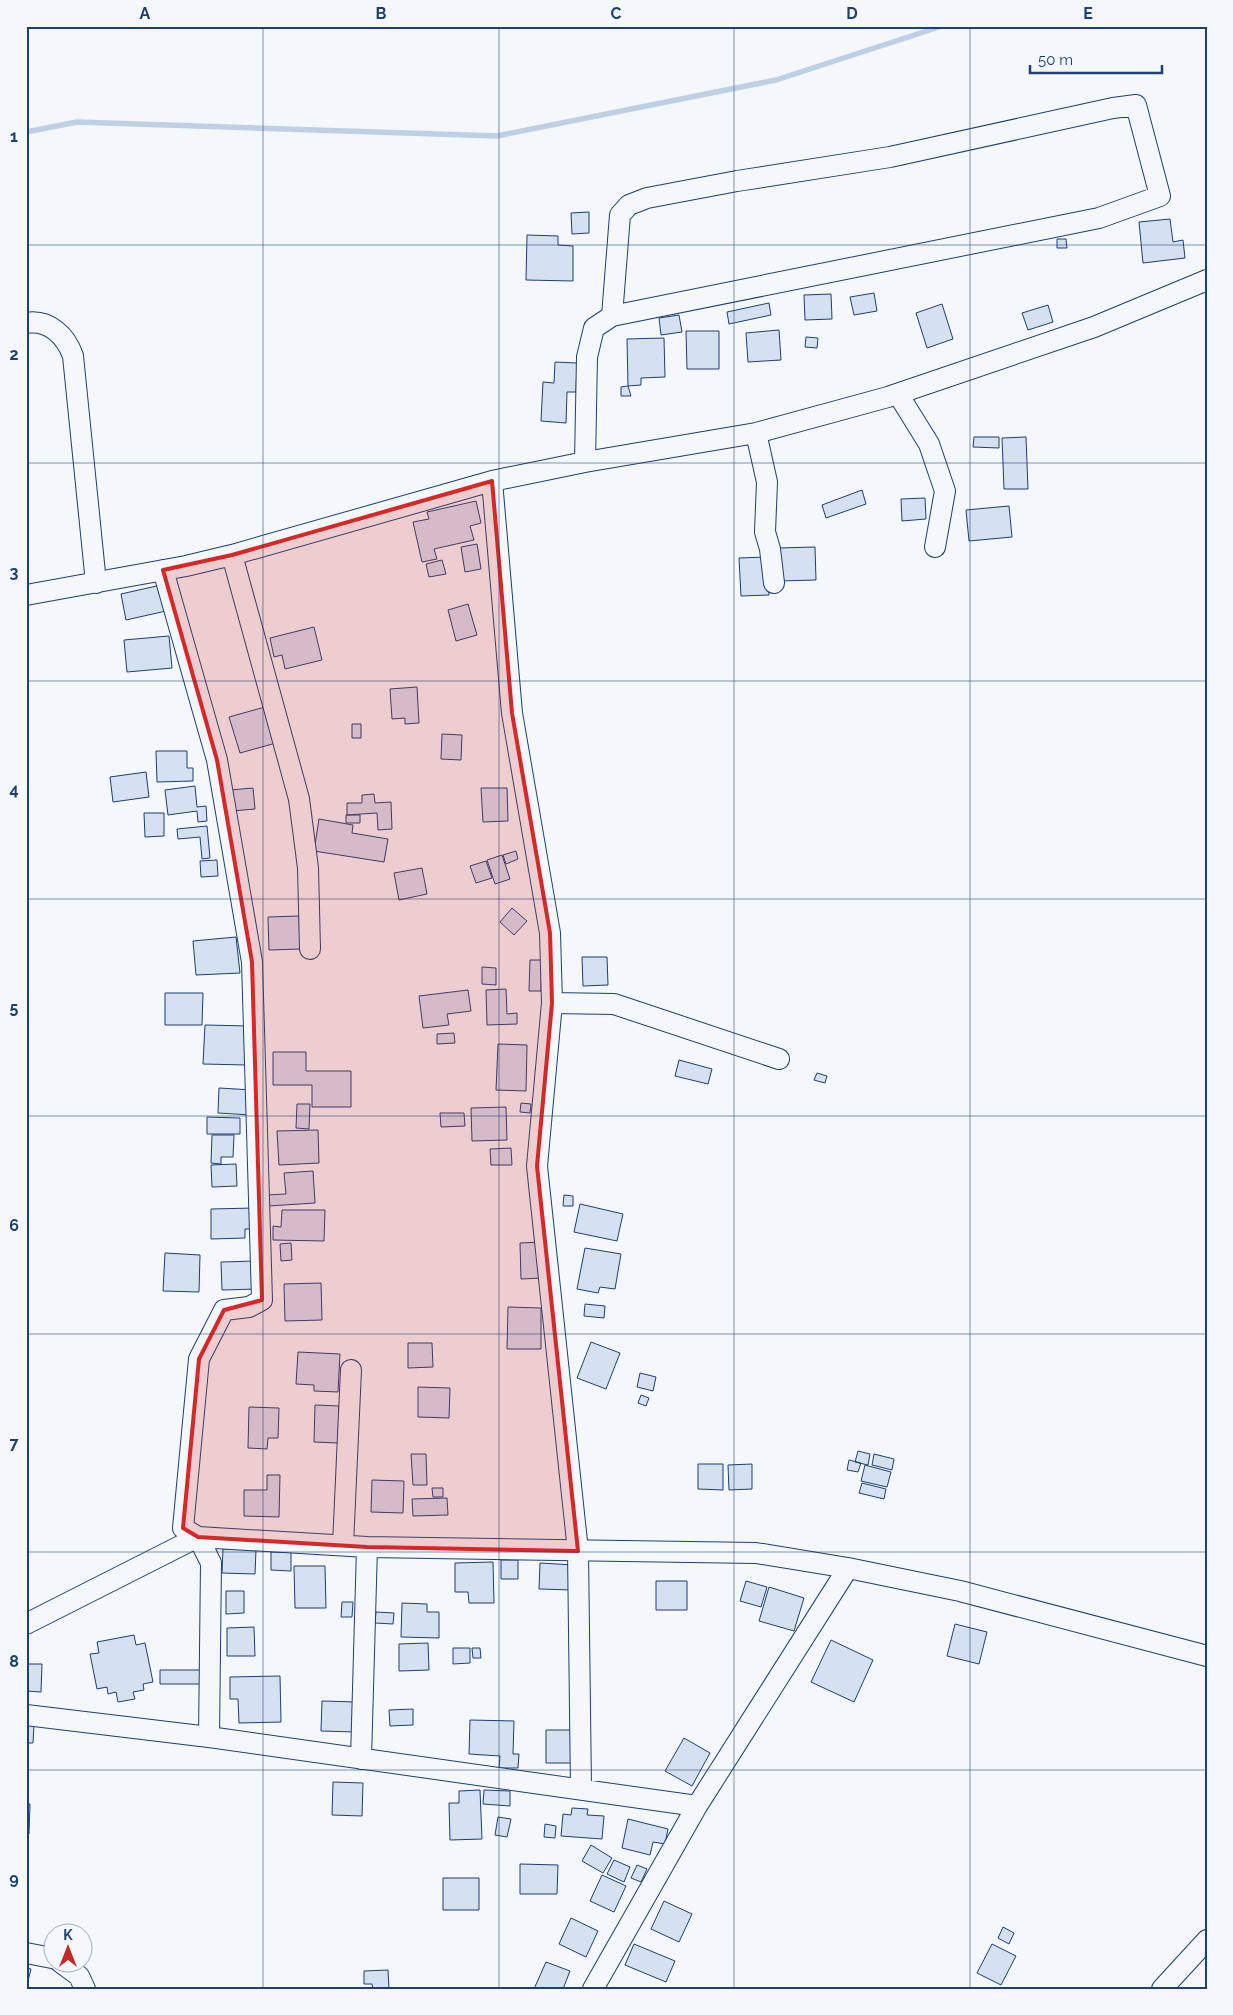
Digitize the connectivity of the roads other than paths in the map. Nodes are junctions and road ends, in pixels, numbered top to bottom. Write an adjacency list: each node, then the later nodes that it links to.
1 (1207, 280): 4 (street)
2 (612, 316): 2 (street); 6 (street)
3 (26, 323): 11 (street)
4 (898, 394): 5 (street); 8 (street)
5 (756, 433): 6 (street); 12 (street)
6 (585, 462): 7 (street)
7 (492, 481): 9 (street); 15 (street)
8 (935, 548)
9 (232, 556): 10 (street); 14 (street)
10 (163, 570): 11 (street); 18 (street)
11 (96, 583): 13 (street)
12 (774, 583)
13 (26, 595)
14 (310, 949)
15 (552, 1003): 16 (street); 21 (street)
16 (779, 1059)
17 (351, 1370): 19 (street)
18 (198, 1538): 19 (street); 23 (street); 26 (street)
19 (343, 1545): 20 (street)
20 (367, 1547): 21 (street); 27 (street)
21 (578, 1551): 22 (street); 28 (street)
22 (848, 1568): 24 (street); 29 (street)
23 (26, 1624)
24 (1207, 1656)
25 (26, 1715): 26 (street)
26 (209, 1737): 27 (street)
27 (361, 1759): 28 (street)
28 (581, 1789): 29 (street)
29 (697, 1806): 35 (street)
30 (1207, 1940): 36 (street)
31 (26, 1953): 32 (street)
32 (42, 1956)
33 (74, 1972): 34 (street)
34 (85, 1989)
35 (593, 1989)
36 (1162, 1989)

